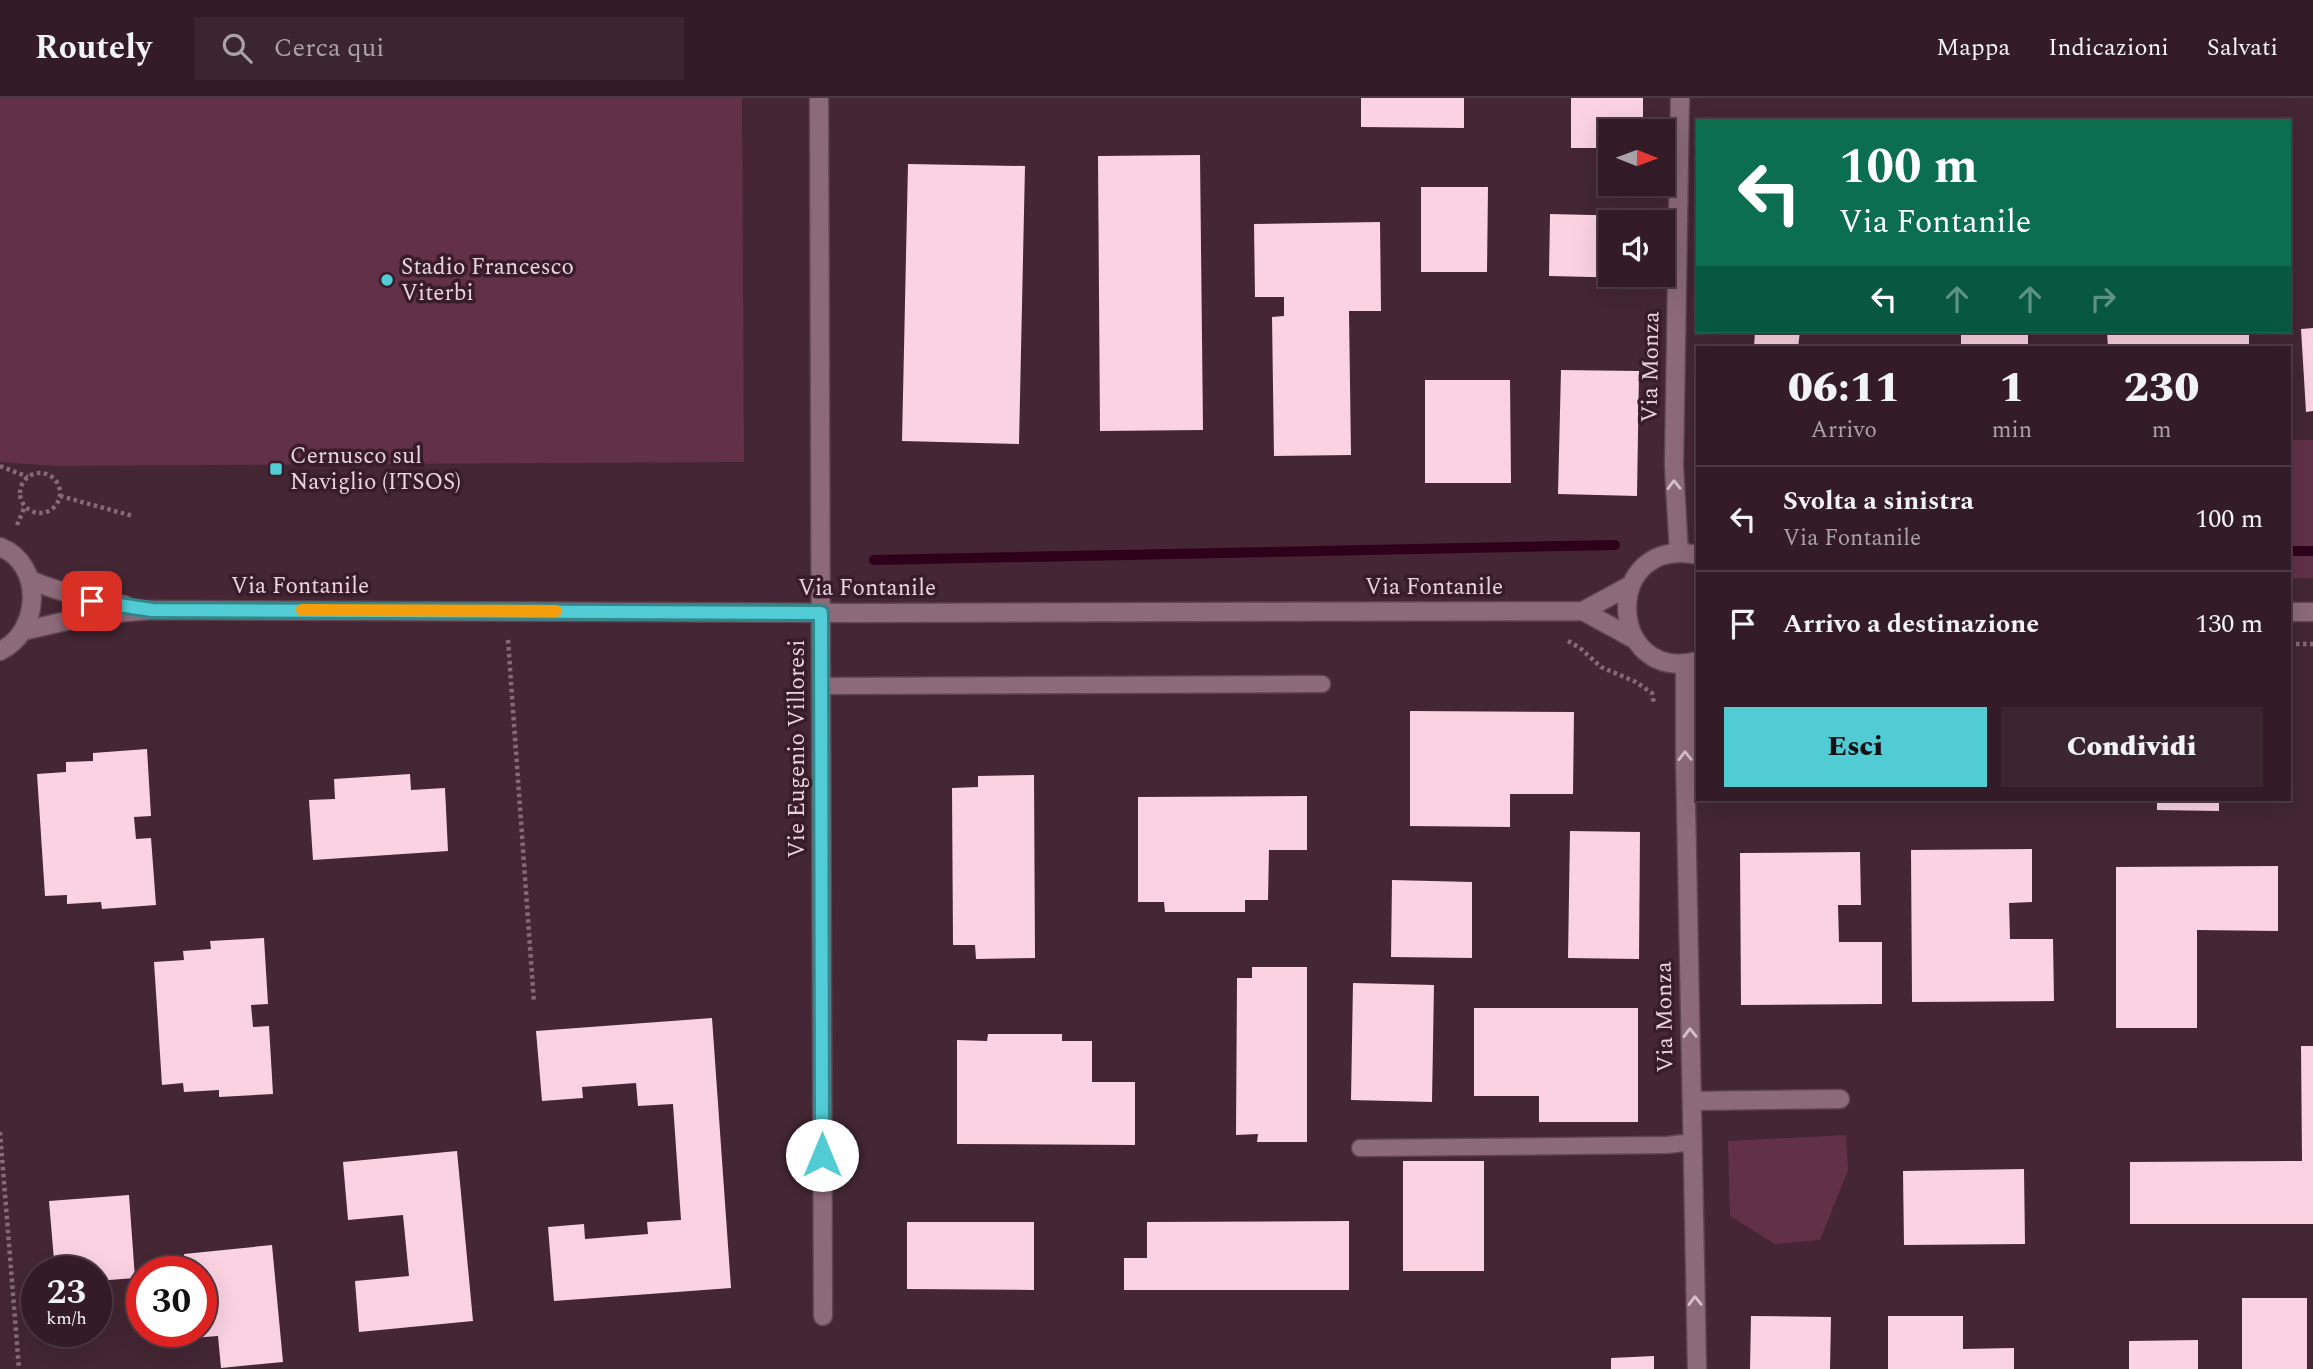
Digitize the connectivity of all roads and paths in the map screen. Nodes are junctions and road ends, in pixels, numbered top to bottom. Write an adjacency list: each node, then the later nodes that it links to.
1 (819, 98): 18 (street, Vie Eugenio Villoresi)
2 (1680, 98): 10 (street, Via Monza, one-way to 2)
3 (0, 466): 4 (path)
4 (28, 477): 5 (path); 6 (path)
5 (60, 496): 6 (path); 7 (path)
6 (25, 506): 8 (path)
7 (133, 516)
8 (16, 528)
9 (0, 547): 11 (street)
10 (1688, 554): 12 (street)
11 (30, 580): 13 (street, Via Fontanile); 19 (street)
12 (1631, 586): 15 (street, Via Fontanile); 21 (street)
13 (152, 610): 18 (street, Via Fontanile); 19 (street, Via Fontanile)
14 (1564, 611): 15 (street, Via Fontanile); 18 (street, Via Fontanile); 28 (path)
15 (1583, 611): 21 (street, Via Fontanile)
16 (2291, 612): 17 (street)
17 (2313, 612)
18 (821, 613): 27 (street, Vie Eugenio Villoresi)
19 (23, 631): 24 (street)
20 (508, 640): 29 (path)
21 (1636, 640): 25 (street, Via Fontanile)
22 (2291, 644): 23 (path)
23 (2313, 644)
24 (0, 651)
25 (1691, 662): 31 (street, Via Monza, one-way to 25)
26 (1322, 684): 27 (lane)
27 (821, 686): 35 (street, Vie Eugenio Villoresi)
28 (1657, 713)
29 (534, 1003)
30 (1840, 1099): 31 (street)
31 (1692, 1101): 33 (street, Via Monza)
32 (0, 1132): 36 (path)
33 (1693, 1142): 34 (lane); 37 (street, Via Monza, one-way to 33)
34 (1360, 1148)
35 (823, 1316)
36 (19, 1369)
37 (1697, 1369)

